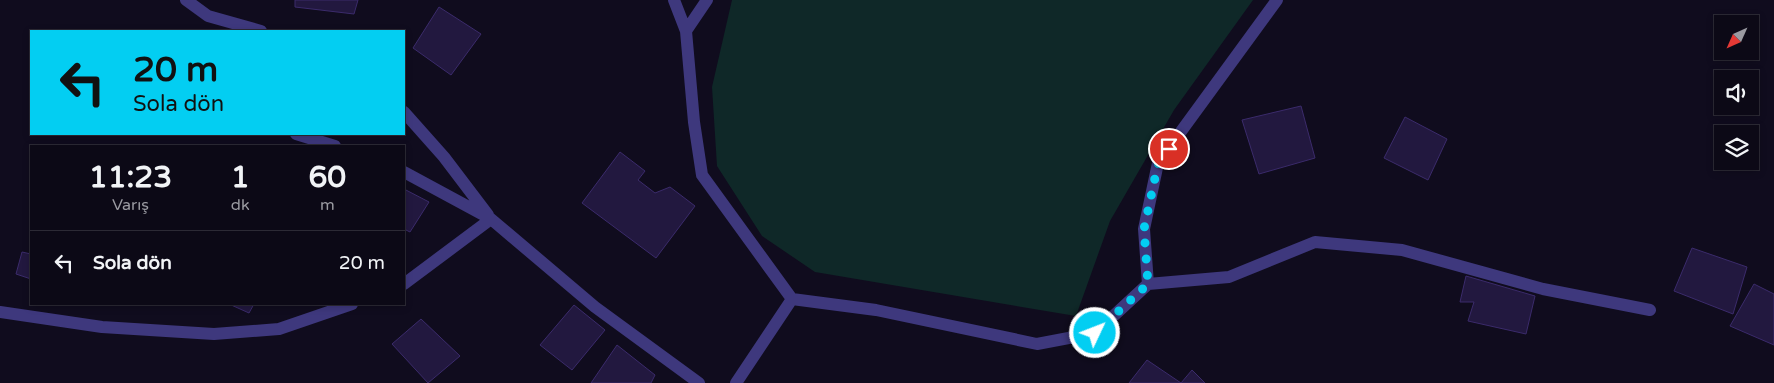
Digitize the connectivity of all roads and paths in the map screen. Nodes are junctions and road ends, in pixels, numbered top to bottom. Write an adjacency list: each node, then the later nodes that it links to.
1 (186, 0): 5 (street)
2 (674, 0): 6 (street)
3 (706, 0): 6 (street)
4 (1277, 0): 13 (street)
5 (258, 30)
6 (686, 31): 14 (street)
7 (405, 113): 11 (street)
8 (299, 135): 9 (street)
9 (332, 145)
10 (405, 173): 11 (street)
11 (491, 219): 12 (street); 18 (street)
12 (405, 283)
13 (1148, 284): 14 (street); 16 (street)
14 (792, 299): 19 (street)
15 (349, 305): 17 (street)
16 (1650, 310)
17 (0, 312)
18 (700, 383)
19 (736, 383)

